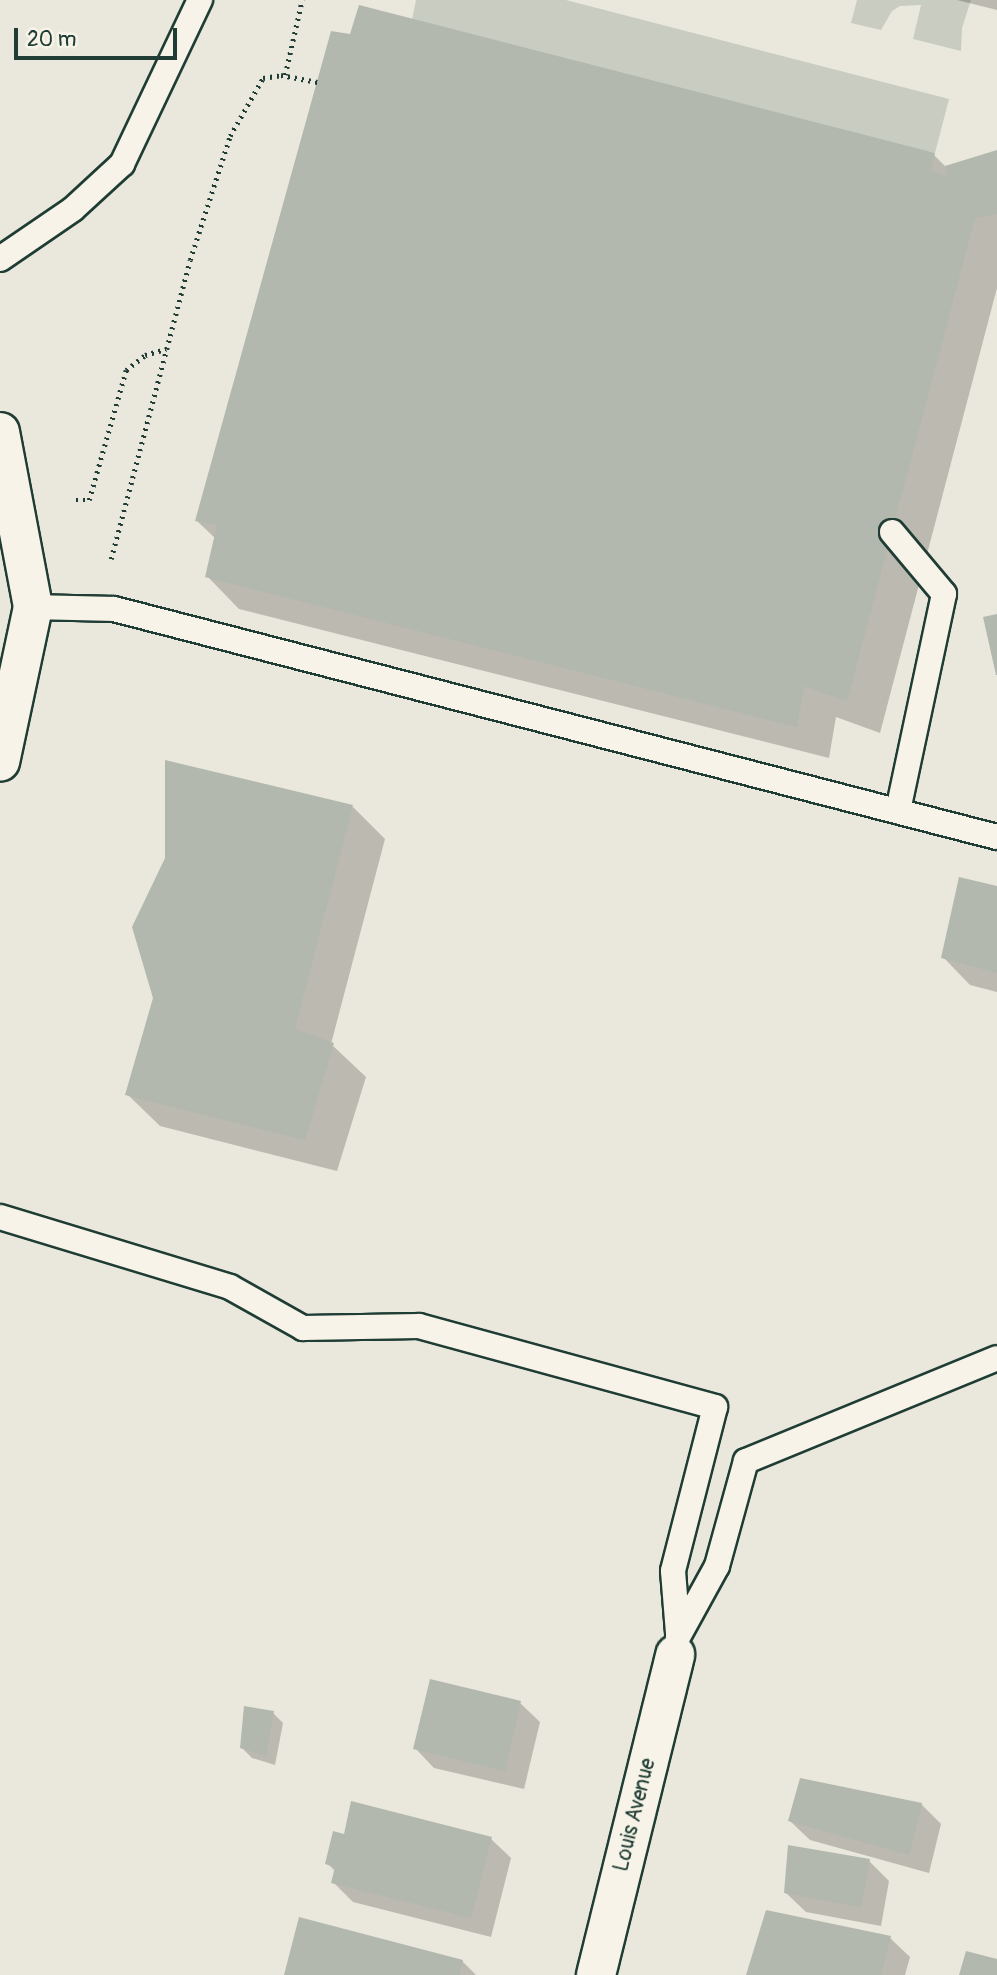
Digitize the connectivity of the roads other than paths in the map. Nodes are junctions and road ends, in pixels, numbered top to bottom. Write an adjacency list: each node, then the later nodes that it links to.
1 (200, 0): 2 (lane)
2 (0, 259)
3 (0, 432): 5 (street)
4 (892, 532): 7 (lane)
5 (33, 607): 6 (street); 7 (lane)
6 (0, 762)
7 (898, 811): 8 (lane)
8 (997, 837)
9 (0, 1217): 11 (lane)
10 (997, 1358): 11 (lane)
11 (677, 1644): 12 (street, Louis Avenue)
12 (596, 1975)

